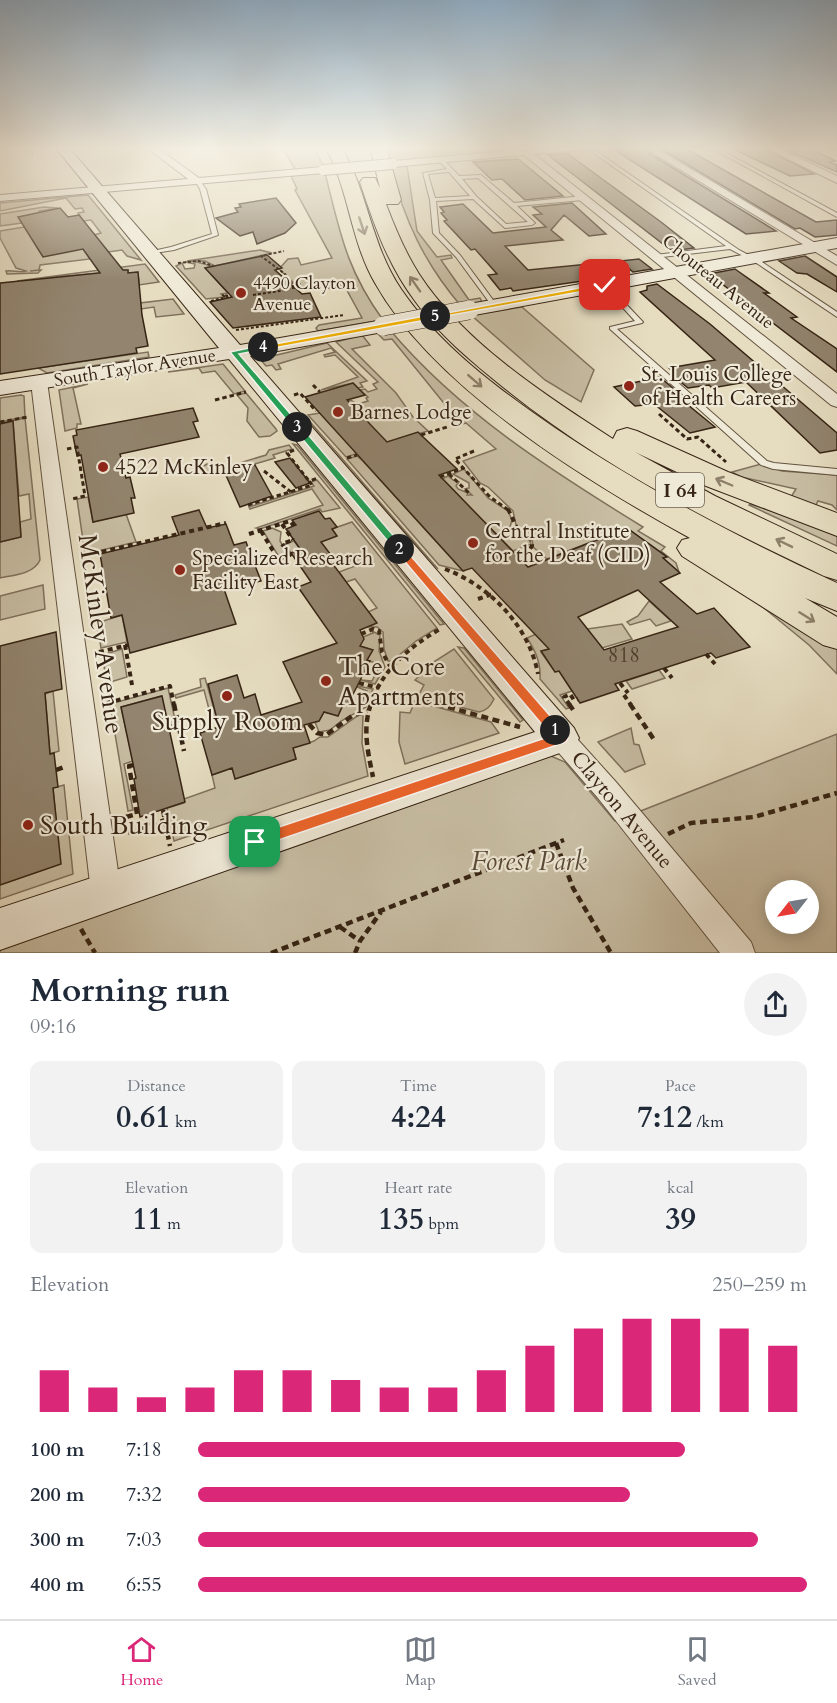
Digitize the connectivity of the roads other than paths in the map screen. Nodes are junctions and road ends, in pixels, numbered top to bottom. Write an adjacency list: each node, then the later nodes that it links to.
1 (79, 191): 15 (street)
2 (98, 191): 24 (street, Clayton Avenue)
3 (204, 191): 24 (lane)
4 (352, 191): 37 (highway, I 64, one-way to 37)
5 (373, 191): 20 (highway, I 64)
6 (390, 191): 20 (highway)
7 (430, 191): 17 (lane)
8 (469, 191): 14 (lane)
9 (497, 191): 18 (lane)
10 (576, 191): 16 (street, Chouteau Avenue)
11 (651, 191): 22 (lane)
12 (722, 191): 23 (street)
13 (794, 191): 19 (lane)
14 (474, 197): 17 (lane); 18 (lane)
15 (0, 198)
16 (584, 198): 18 (lane); 25 (street, Chouteau Avenue)
17 (433, 200): 30 (lane)
18 (513, 205)
19 (837, 215)
20 (386, 230): 35 (highway, I 64, one-way to 20)
21 (837, 243): 23 (street, South Taylor Avenue)
22 (732, 247): 25 (lane); 26 (lane)
23 (815, 247): 26 (street, South Taylor Avenue); 27 (street)
24 (149, 251): 32 (street, Clayton Avenue)
25 (656, 257): 28 (street, Chouteau Avenue)
26 (752, 258): 28 (street, South Taylor Avenue); 31 (lane)
27 (837, 261)
28 (676, 273): 29 (street, South Taylor Avenue); 36 (street, Chouteau Avenue)
29 (605, 285): 30 (street, South Taylor Avenue); 38 (lane)
30 (494, 305): 32 (street, South Taylor Avenue, bridge)
31 (837, 315)
32 (232, 341): 33 (street, South Taylor Avenue); 43 (street, Clayton Avenue)
33 (39, 382): 34 (street, South Taylor Avenue); 44 (street, McKinley Avenue)
34 (0, 388)
35 (532, 397): 39 (highway, one-way to 35); 40 (highway, I 64, one-way to 35)
36 (837, 402)
37 (572, 453): 41 (highway, I 64); 42 (highway, one-way to 42)
38 (837, 472)
39 (837, 525)
40 (837, 568)
41 (837, 598)
42 (837, 635)
43 (568, 724): 44 (street); 46 (street, Clayton Avenue)
44 (106, 892): 45 (street)
45 (0, 929)
46 (740, 953)

